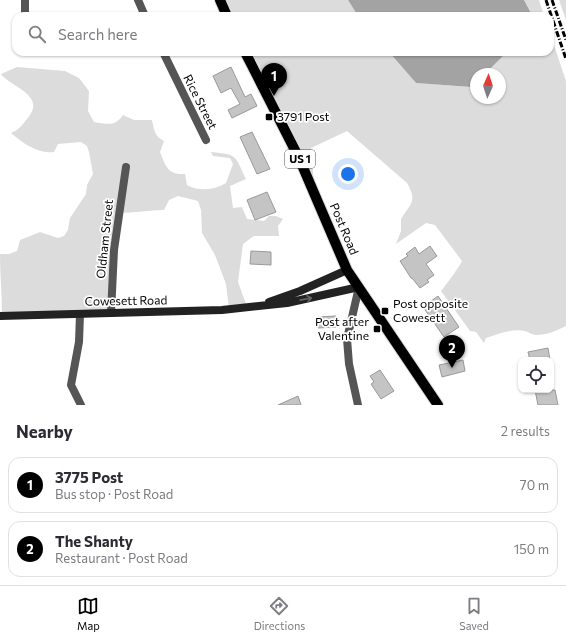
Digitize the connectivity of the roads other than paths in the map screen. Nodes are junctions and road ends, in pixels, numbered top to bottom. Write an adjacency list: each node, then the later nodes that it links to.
1 (25, 0): 4 (street)
2 (138, 0): 5 (street)
3 (220, 0): 6 (main road)
4 (25, 12)
5 (144, 12)
6 (225, 12)
7 (165, 56): 9 (street, Rice Street)
8 (247, 56): 11 (main road, Post Road / US 1)
9 (206, 140)
10 (126, 167): 14 (street, Oldham Street)
11 (347, 270): 12 (main road, Post Road / US 1); 13 (main road, Cowesett Road)
12 (359, 287): 13 (main road, Cowesett Road, one-way to 12); 18 (street); 19 (main road, Post Road / US 1)
13 (253, 308): 14 (main road, Cowesett Road)
14 (111, 313): 15 (main road, Cowesett Road)
15 (80, 314): 16 (main road, Cowesett Road); 17 (street)
16 (0, 316)
17 (81, 405)
18 (358, 405)
19 (438, 405)

